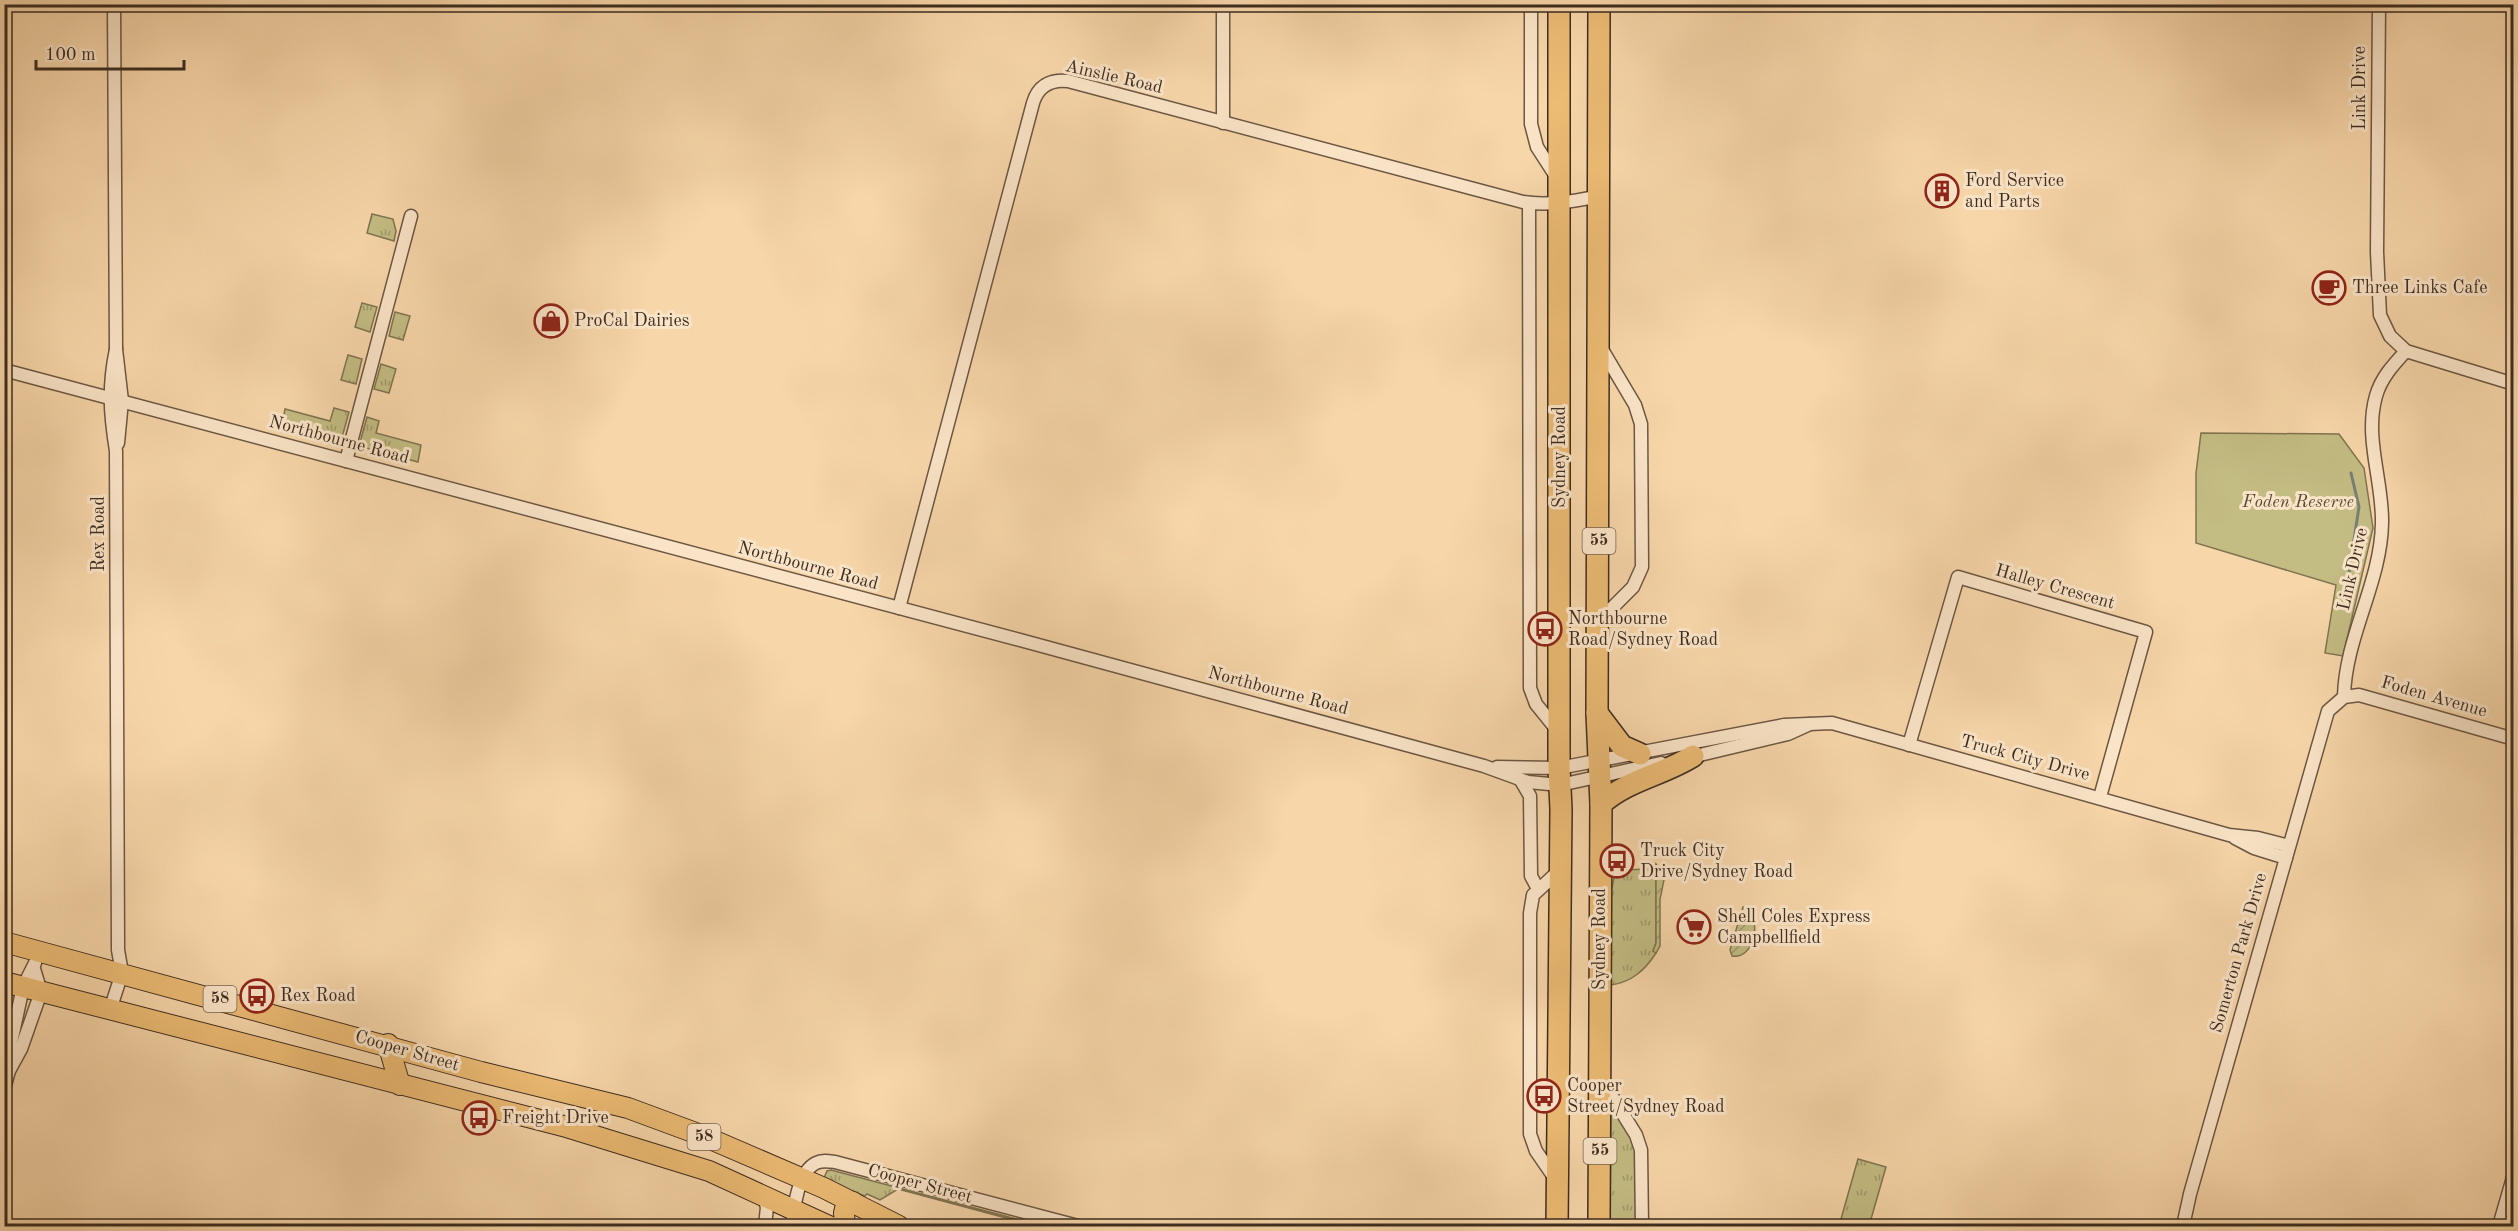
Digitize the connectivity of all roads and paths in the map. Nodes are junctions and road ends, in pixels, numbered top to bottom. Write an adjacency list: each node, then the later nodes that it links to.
1 (114, 4): 17 (street)
2 (1223, 4): 7 (street)
3 (1531, 4): 8 (street)
4 (1559, 4): 8 (highway, Sydney Road / 55)
5 (1599, 4): 9 (highway, Sydney Road / 55)
6 (2379, 4): 14 (street, Link Drive)
7 (1223, 123): 10 (street, Ainslie Road); 19 (street, Ainslie Road)
8 (1559, 181): 11 (highway, Sydney Road / 55)
9 (1600, 196): 11 (street, Ainslie Road); 13 (highway, Sydney Road / 55)
10 (1529, 203): 11 (street, Ainslie Road); 24 (street, Sydney Road)
11 (1559, 203): 24 (highway, Sydney Road / 55)
12 (411, 216): 18 (street)
13 (1599, 345): 20 (highway, Sydney Road / 55); 20 (street)
14 (2402, 348): 16 (street); 21 (street, Link Drive)
15 (4, 370): 17 (street, Northbourne Road)
16 (2514, 384)
17 (116, 399): 18 (street, Northbourne Road); 40 (street, Rex Road)
18 (346, 461): 19 (street, Northbourne Road)
19 (899, 609): 29 (street, Northbourne Road)
20 (1598, 622): 22 (highway, Sydney Road / 55)
21 (2344, 697): 25 (street, Foden Avenue); 35 (street, Somerton Park Drive)
22 (1598, 713): 27 (highway); 30 (highway, Sydney Road / 55)
23 (1810, 724): 26 (street, Truck City Drive); 27 (street, Truck City Drive); 28 (street, Truck City Drive)
24 (1559, 734): 31 (highway, Sydney Road / 55)
25 (2514, 739)
26 (1909, 745): 33 (street, Truck City Drive); 33 (street, Halley Crescent)
27 (1640, 754): 30 (street, Truck City Drive)
28 (1693, 756): 30 (street, Truck City Drive); 34 (highway)
29 (1484, 766): 31 (street, Northbourne Road); 32 (street, Northbourne Road)
30 (1598, 769): 31 (street, Truck City Drive); 34 (highway, Sydney Road / 55)
31 (1559, 777): 32 (street, Northbourne Road); 36 (highway, Sydney Road / 55)
32 (1520, 779): 37 (street)
33 (2100, 797): 35 (street, Truck City Drive)
34 (1601, 804): 45 (highway, Sydney Road / 55)
35 (2287, 852): 64 (street, Somerton Park Drive)
36 (1560, 870): 37 (street); 52 (highway, Sydney Road / 55)
37 (1538, 889): 52 (street)
38 (4, 942): 39 (main road, Cooper Street / 58)
39 (36, 960): 40 (main road, Cooper Street / 58); 41 (street); 41 (street)
40 (122, 973): 42 (street, Rex Road); 43 (main road, Cooper Street / 58)
41 (23, 987): 42 (main road, Cooper Street / 58); 44 (street); 44 (street)
42 (110, 1010): 46 (main road, Cooper Street / 58)
43 (387, 1044): 46 (main road); 48 (main road, Cooper Street / 58)
44 (9, 1071): 47 (street)
45 (1600, 1077): 62 (highway, Sydney Road / 55); 63 (street)
46 (400, 1085): 49 (main road, Cooper Street / 58)
47 (4, 1089)
48 (701, 1135): 49 (main road); 51 (main road, Cooper Street / 58)
49 (709, 1171): 53 (main road, Cooper Street / 58)
50 (2514, 1174): 65 (street)
51 (804, 1179): 54 (main road, Cooper Street / 58); 55 (street, Cooper Street); 60 (street, Cooper Street)
52 (1557, 1181): 61 (highway, Sydney Road / 55)
53 (762, 1196): 55 (main road, Cooper Street / 58); 56 (street)
54 (852, 1202): 58 (main road); 59 (main road, Cooper Street / 58)
55 (793, 1218): 57 (main road, Cooper Street / 58)
56 (765, 1227)
57 (829, 1227)
58 (845, 1227)
59 (899, 1227)
60 (1078, 1227)
61 (1557, 1227)
62 (1599, 1227)
63 (1641, 1227)
64 (2183, 1227)
65 (2499, 1227)

